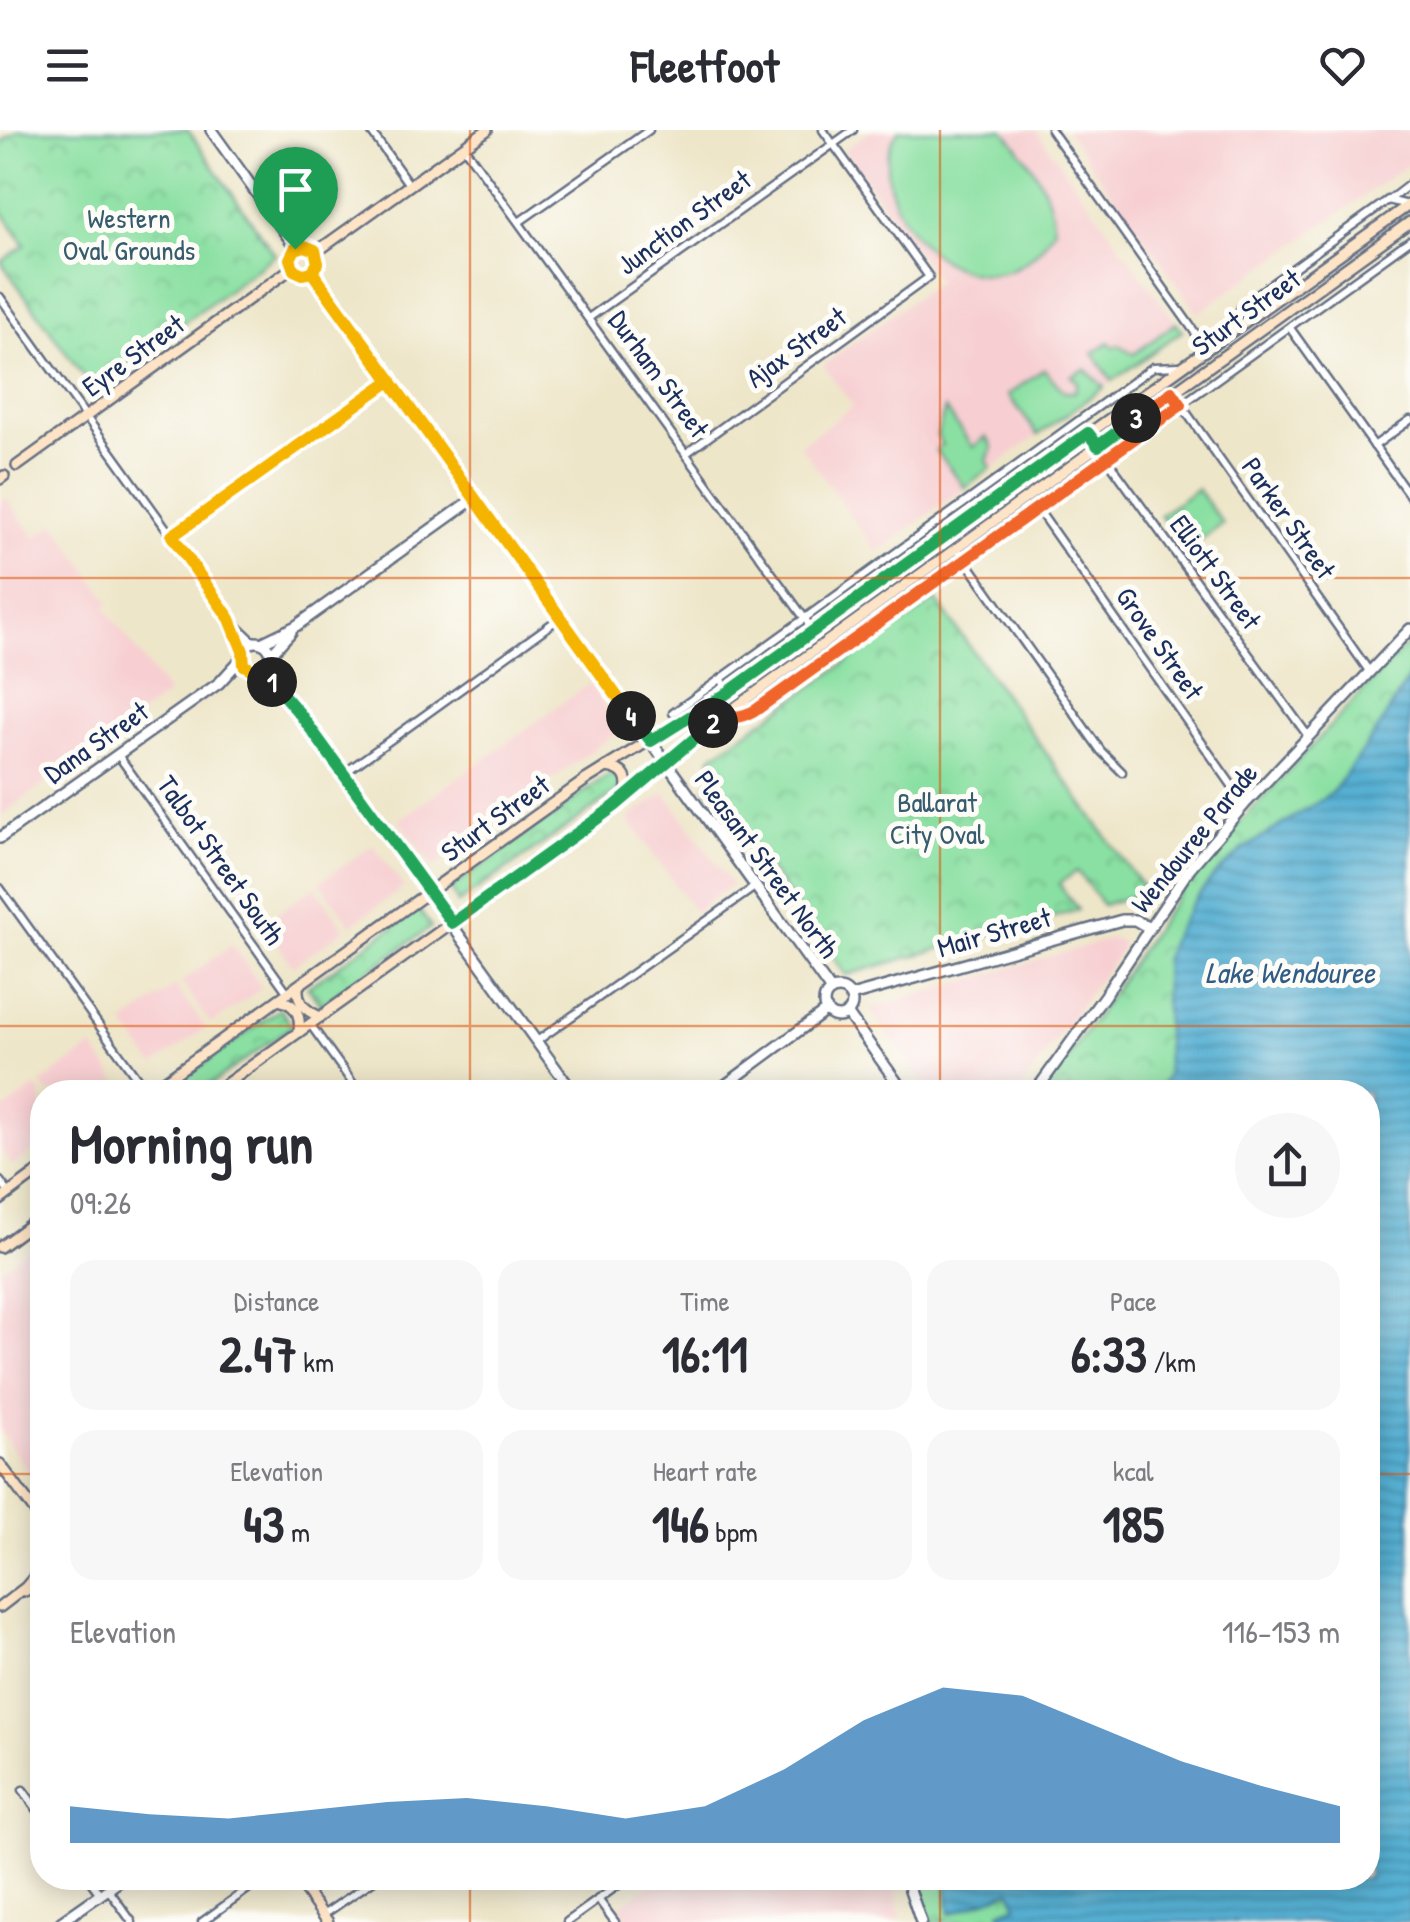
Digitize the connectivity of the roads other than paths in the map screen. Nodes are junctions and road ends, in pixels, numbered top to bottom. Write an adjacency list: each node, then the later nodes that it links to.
1 (211, 130): 17 (street)
2 (370, 130): 11 (street)
3 (487, 130): 9 (main road)
4 (649, 130): 14 (street)
5 (824, 130): 8 (street)
6 (853, 130): 8 (street, Junction Street)
7 (1051, 130): 25 (street)
8 (834, 144): 22 (street, Junction Street); 35 (street, Ajax Street)
9 (464, 146): 11 (main road); 14 (street, Durham Street)
10 (1410, 184): 12 (street, Sturt Street)
11 (410, 186): 18 (main road)
12 (1388, 200): 13 (street, Sturt Street); 24 (street, Sturt Street)
13 (1409, 204): 24 (main road, Sturt Street)
14 (519, 222): 22 (street, Durham Street)
15 (1410, 222): 28 (main road, Sturt Street)
16 (1410, 240): 23 (street, Sturt Street)
17 (296, 248): 18 (main road); 19 (main road)
18 (316, 252): 20 (main road)
19 (292, 268): 20 (main road); 30 (main road, Eyre Street)
20 (312, 272): 27 (street, Pleasant Street North)
21 (0, 298): 30 (street)
22 (590, 317): 35 (street, Durham Street)
23 (1290, 328): 29 (street, Sturt Street); 34 (street)
24 (1233, 330): 25 (main road, Sturt Street)
25 (1206, 348): 26 (main road, Sturt Street)
26 (1182, 366): 32 (main road, Sturt Street); 47 (street, Sturt Street)
27 (391, 380): 40 (street, Pleasant Street North); 42 (street)
28 (1172, 392): 29 (street, Parker Street); 33 (main road, Sturt Street)
29 (1181, 405): 36 (street, Sturt Street); 54 (street, Parker Street)
30 (86, 417): 37 (main road, Eyre Street); 42 (street)
31 (1410, 420): 34 (street)
32 (1088, 433): 33 (street, Elliott Street); 50 (main road, Sturt Street)
33 (1098, 446): 36 (street, Elliott Street); 43 (main road, Sturt Street)
34 (1374, 446): 39 (street)
35 (688, 452): 47 (street, Durham Street)
36 (1107, 459): 41 (street, Sturt Street); 62 (street, Elliott Street)
37 (17, 466): 38 (street, Eyre Street)
38 (2, 477)
39 (1410, 496)
40 (476, 498): 45 (street, Pleasant Street North); 48 (street)
41 (1037, 508): 44 (street, Sturt Street); 70 (street, Grove Street)
42 (172, 536): 46 (street)
43 (956, 547): 44 (street); 61 (main road, Sturt Street)
44 (964, 559): 61 (street, Sturt Street); 67 (street)
45 (562, 617): 63 (street, Pleasant Street North); 68 (street)
46 (230, 619): 51 (street); 52 (street)
47 (805, 619): 50 (street, Durham Street); 56 (street, Sturt Street)
48 (296, 626): 51 (street); 53 (street)
49 (1410, 629): 54 (street, Wendouree Parade)
50 (814, 631): 59 (main road, Sturt Street)
51 (258, 643): 52 (street, Dana Street); 53 (street)
52 (242, 655): 55 (street); 57 (street, Dana Street)
53 (270, 658): 55 (street, Dana Street); 58 (street)
54 (1368, 670): 62 (street, Wendouree Parade)
55 (254, 671): 57 (street, Dana Street); 58 (street)
56 (722, 678): 59 (street); 60 (street, Sturt Street)
57 (218, 682): 64 (street, Dana Street)
58 (281, 689): 68 (street)
59 (726, 694): 63 (main road, Sturt Street)
60 (674, 713)
61 (719, 719): 65 (main road, Sturt Street)
62 (1308, 736): 70 (street, Wendouree Parade)
63 (651, 741): 65 (street, Pleasant Street North); 66 (main road, Sturt Street)
64 (117, 754): 71 (street, Dana Street); 79 (street, Talbot Street South)
65 (667, 762): 69 (main road, Sturt Street); 72 (street, Pleasant Street North)
66 (606, 767): 69 (main road); 74 (main road, Sturt Street)
67 (1122, 772)
68 (344, 774): 74 (street)
69 (625, 798): 75 (main road, Sturt Street)
70 (1245, 804): 76 (street, Wendouree Parade)
71 (0, 838)
72 (756, 886): 78 (street, Pleasant Street North); 87 (street)
73 (0, 888): 88 (street)
74 (429, 893): 75 (street); 77 (main road, Sturt Street)
75 (452, 923): 84 (main road, Sturt Street); 87 (street)
76 (1149, 928): 80 (street, Mair Street); 95 (street, Wendouree Parade)
77 (298, 986): 79 (main road, Sturt Street); 84 (main road)
78 (831, 991): 80 (street); 82 (street)
79 (288, 993): 81 (main road, Sturt Street)
80 (850, 996): 83 (street)
81 (278, 1000): 86 (main road); 89 (main road, Sturt Street)
82 (827, 1010): 83 (street); 93 (street)
83 (847, 1014): 94 (street)
84 (320, 1017): 85 (main road, Sturt Street)
85 (310, 1024): 86 (main road, Sturt Street); 91 (street)
86 (300, 1032): 90 (main road, Sturt Street)
87 (537, 1042): 92 (street)
88 (139, 1080)
89 (165, 1080)
90 (232, 1080)
91 (350, 1080)
92 (564, 1080)
93 (732, 1080)
94 (895, 1080)
95 (1043, 1080)
96 (30, 1178): 98 (main road)
97 (0, 1181): 98 (street)
98 (4, 1196)
99 (30, 1225): 100 (main road)
100 (0, 1246)
101 (0, 1464): 102 (main road)
102 (30, 1504)
103 (30, 1581): 105 (main road)
104 (30, 1588): 105 (main road)
105 (18, 1594): 106 (main road)
106 (0, 1607)
107 (24, 1790): 108 (street)
108 (30, 1799)
109 (102, 1890): 116 (street)
110 (107, 1890): 116 (street)
111 (246, 1890): 121 (street)
112 (305, 1890): 118 (main road)
113 (361, 1890): 118 (street)
114 (611, 1890): 117 (street)
115 (910, 1890): 124 (street)
116 (104, 1892): 119 (street); 120 (street)
117 (598, 1899): 122 (street); 123 (street)
118 (326, 1919)
119 (62, 1922)
120 (132, 1922)
121 (202, 1922)
122 (567, 1922)
123 (615, 1922)
124 (921, 1922)

